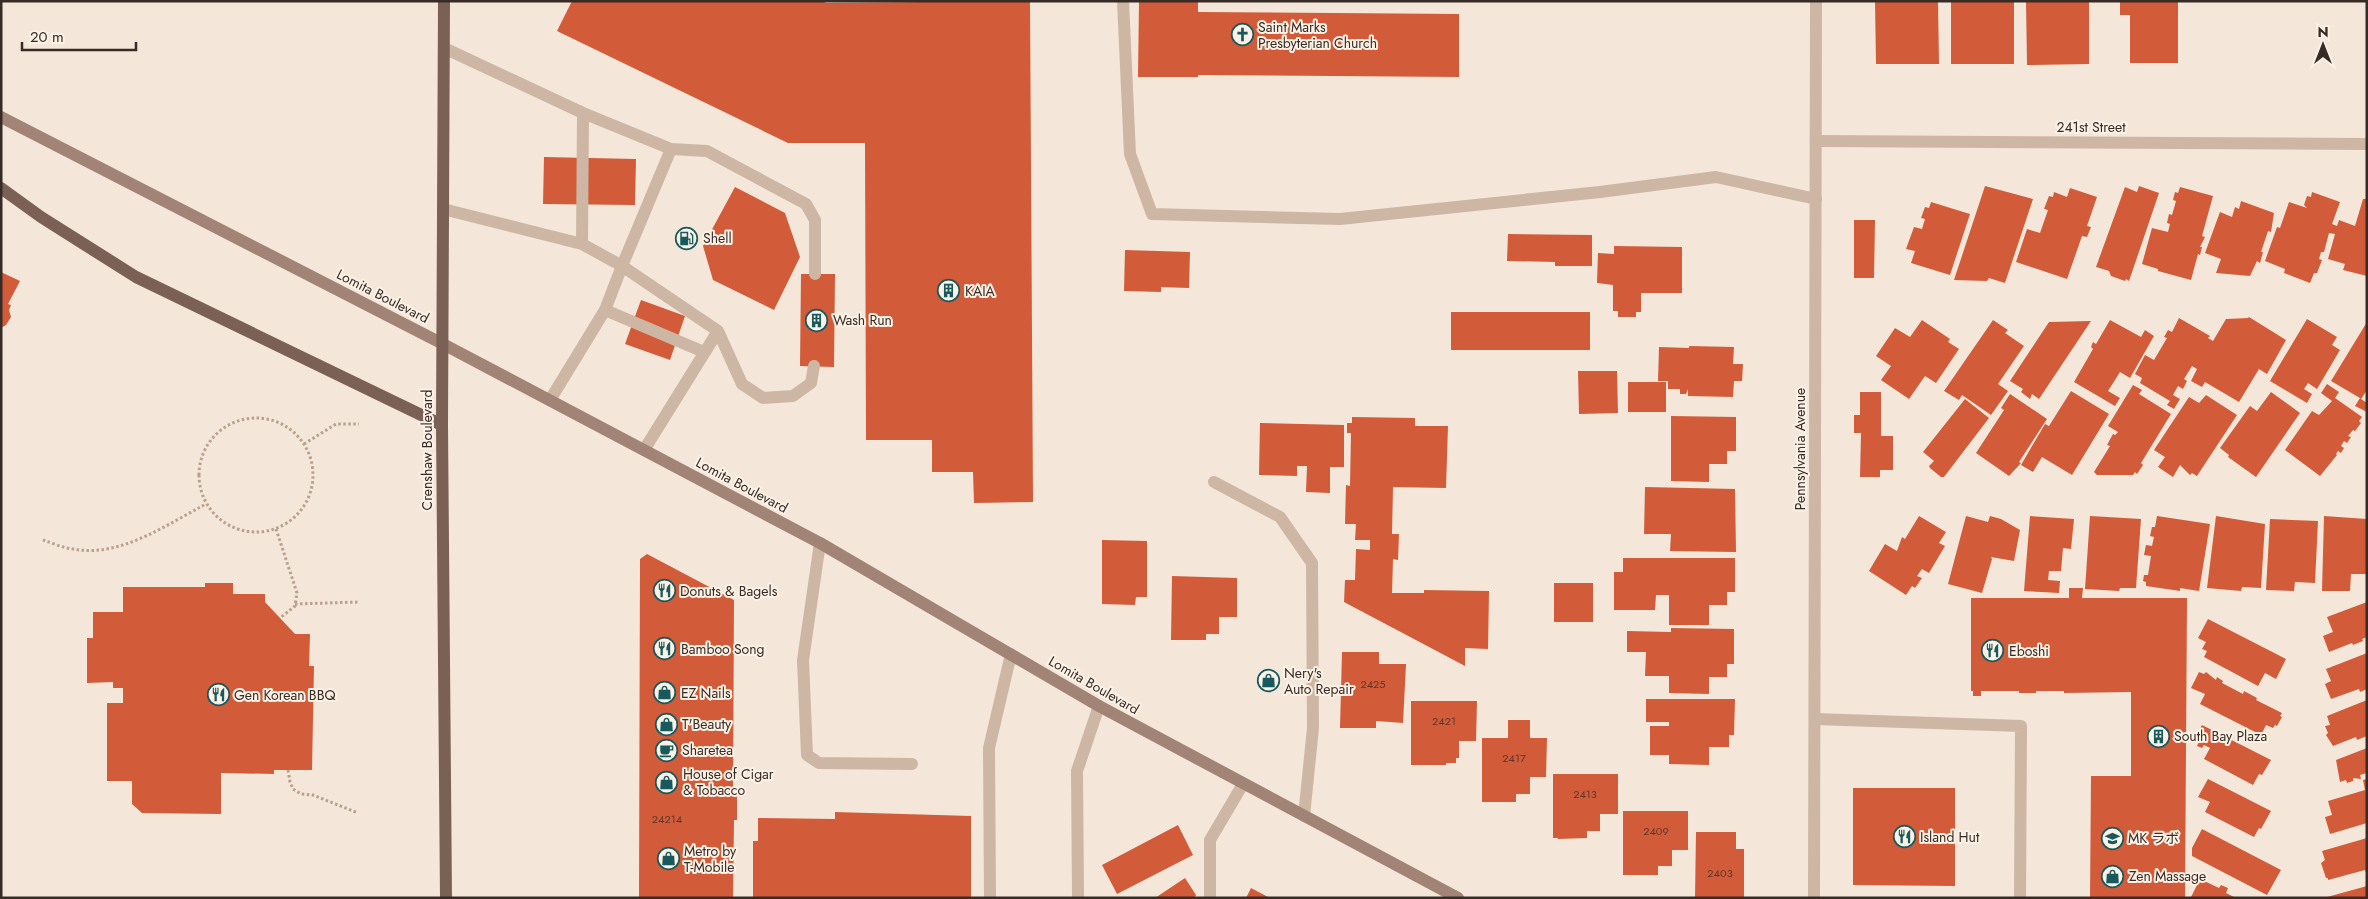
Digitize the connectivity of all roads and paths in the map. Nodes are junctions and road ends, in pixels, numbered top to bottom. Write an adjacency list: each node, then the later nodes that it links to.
1 (444, 1): 4 (main road, Crenshaw Boulevard)
2 (1123, 1): 11 (street)
3 (1816, 1): 7 (street, Pennsylvania Avenue)
4 (444, 48): 5 (street); 12 (main road, Crenshaw Boulevard)
5 (583, 112): 9 (street); 13 (street)
6 (1, 117): 18 (main road, Lomita Boulevard)
7 (1816, 141): 8 (street, 241st Street); 11 (street, Pennsylvania Avenue)
8 (2367, 144)
9 (671, 149): 14 (street); 15 (street)
10 (1, 188): 23 (main road)
11 (1816, 198): 36 (street, Pennsylvania Avenue)
12 (443, 209): 13 (street); 18 (main road, Crenshaw Boulevard)
13 (582, 244): 14 (street)
14 (622, 266): 16 (street); 17 (street)
15 (815, 274)
16 (605, 310): 19 (street); 21 (street)
17 (718, 331): 19 (street); 20 (street)
18 (443, 344): 21 (main road, Lomita Boulevard); 23 (main road, Crenshaw Boulevard)
19 (704, 352): 25 (street)
20 (814, 366)
21 (550, 400): 25 (main road, Lomita Boulevard)
22 (359, 424): 24 (path)
23 (442, 425): 42 (main road, Crenshaw Boulevard)
24 (304, 444): 27 (path); 28 (path)
25 (644, 450): 30 (main road, Lomita Boulevard)
26 (1214, 482): 41 (street)
27 (206, 504): 28 (path); 29 (path)
28 (276, 529): 32 (path)
29 (43, 540)
30 (820, 542): 34 (main road, Lomita Boulevard); 37 (street)
31 (359, 602): 32 (path)
32 (296, 604): 33 (path)
33 (280, 618)
34 (1011, 654): 35 (main road, Lomita Boulevard); 43 (street)
35 (1099, 706): 39 (main road, Lomita Boulevard); 44 (street)
36 (1815, 719): 47 (street, Pennsylvania Avenue); 48 (street)
37 (912, 764)
38 (288, 770): 40 (path)
39 (1244, 784): 41 (main road, Lomita Boulevard); 45 (street)
40 (358, 813)
41 (1304, 816): 46 (main road, Lomita Boulevard)
42 (446, 898)
43 (990, 898)
44 (1078, 898)
45 (1210, 898)
46 (1458, 898)
47 (1814, 898)
48 (2020, 898)

